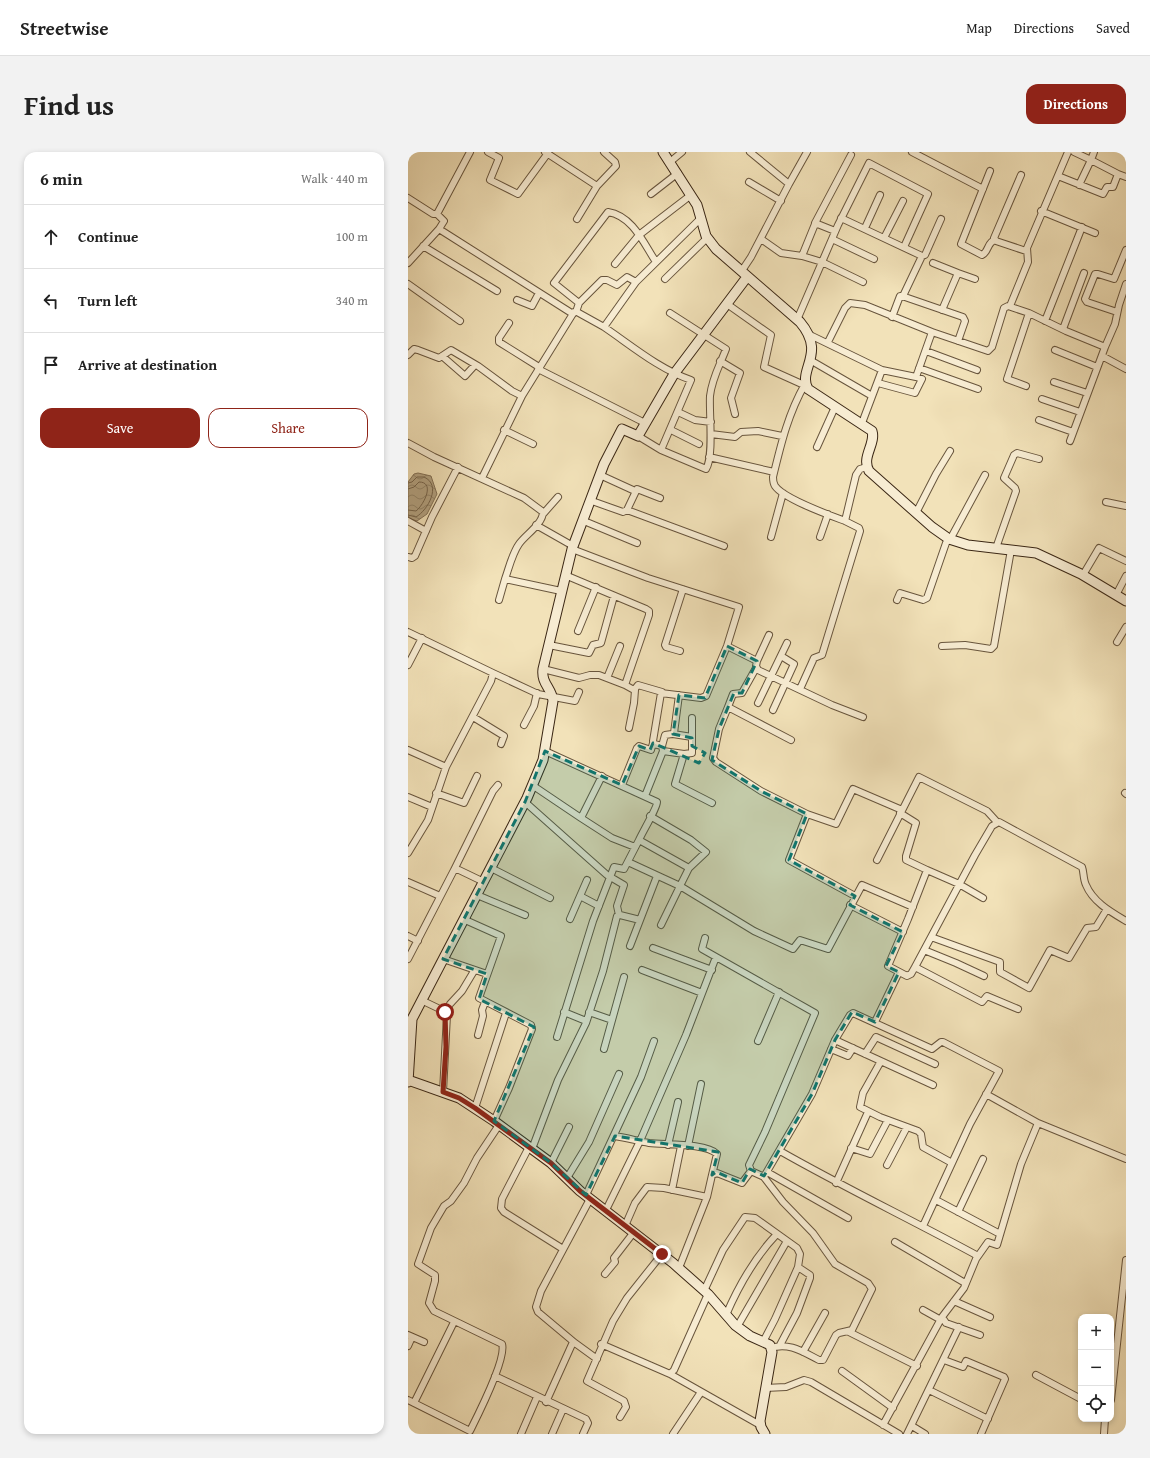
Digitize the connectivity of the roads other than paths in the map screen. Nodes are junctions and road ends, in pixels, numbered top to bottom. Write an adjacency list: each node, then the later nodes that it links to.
1 (470, 152): 34 (street)
2 (488, 152): 12 (street)
3 (604, 152): 25 (street)
4 (663, 152): 15 (street)
5 (682, 152): 15 (street)
6 (750, 152): 23 (street)
7 (807, 152): 23 (street)
8 (912, 152): 26 (street)
9 (1068, 152): 20 (street)
10 (1074, 152): 14 (street)
11 (1094, 152): 14 (street)
12 (546, 153): 25 (street)
13 (852, 155): 39 (street)
14 (1091, 160): 19 (street); 24 (street)
15 (670, 162): 17 (street)
16 (990, 171): 26 (street)
17 (678, 173): 27 (street); 28 (street)
18 (1021, 174): 50 (street)
19 (1118, 174): 21 (street); 24 (street)
20 (1058, 176): 24 (street); 33 (street)
21 (1126, 177)
22 (749, 182): 31 (street)
23 (789, 184): 31 (street)
24 (1079, 185)
25 (597, 186): 36 (street)
26 (983, 189): 50 (street)
27 (651, 194)
28 (691, 195): 37 (street); 45 (street)
29 (880, 195): 42 (street)
30 (408, 198): 34 (street)
31 (781, 201): 48 (street)
32 (903, 202): 47 (street)
33 (1041, 212): 40 (street); 53 (street)
34 (437, 214): 41 (street)
35 (841, 218): 42 (street); 43 (street); 52 (street)
36 (577, 219)
37 (700, 219): 46 (street); 59 (street)
38 (941, 219): 56 (street)
39 (815, 224): 43 (street); 55 (street)
40 (1082, 227): 44 (street); 89 (street)
41 (439, 228): 51 (street); 73 (street)
42 (865, 228): 47 (street)
43 (835, 231): 49 (street)
44 (1095, 233)
45 (639, 235): 59 (street); 62 (street); 76 (street)
46 (707, 238): 65 (street); 66 (street)
47 (884, 238): 52 (street)
48 (760, 239): 55 (street); 65 (street)
49 (832, 239): 57 (street); 60 (street)
50 (995, 240): 53 (street)
51 (423, 246): 58 (street); 72 (street)
52 (904, 248): 56 (street)
53 (1026, 251): 79 (street)
54 (1126, 251): 82 (street)
55 (802, 256): 60 (street)
56 (922, 256): 74 (street)
57 (874, 259)
58 (408, 262)
59 (656, 262): 68 (street)
60 (822, 262): 69 (street); 87 (street)
61 (933, 263): 63 (street)
62 (615, 264)
63 (958, 273): 67 (street); 81 (street)
64 (1084, 273): 92 (street)
65 (744, 274): 77 (street); 87 (street)
66 (666, 279)
67 (975, 279)
68 (636, 282): 76 (street); 91 (street)
69 (863, 282)
70 (408, 284): 88 (street)
71 (1126, 284): 78 (street)
72 (497, 291)
73 (539, 293): 75 (street); 83 (street)
74 (903, 296): 81 (street); 86 (street)
75 (517, 300)
76 (579, 303): 83 (street)
77 (727, 304): 95 (street); 117 (street)
78 (1119, 305): 80 (street); 82 (street)
79 (1010, 306): 85 (street); 96 (street)
80 (1126, 308)
81 (942, 310): 96 (street)
82 (1117, 312): 98 (street)
83 (574, 313): 91 (street); 108 (street)
84 (670, 313): 95 (street)
85 (1029, 313): 89 (street); 118 (street)
86 (892, 317): 93 (street); 97 (street)
87 (797, 320): 94 (street)
88 (460, 321)
89 (1045, 321): 92 (street)
90 (509, 323): 108 (street)
91 (604, 327): 113 (street)
92 (1063, 330): 98 (street)
93 (932, 332): 96 (street); 100 (street)
94 (808, 334): 97 (street); 104 (street)
95 (703, 335): 105 (street); 113 (street)
96 (958, 341)
97 (828, 342): 111 (street)
98 (1105, 347): 103 (street)
99 (1055, 350): 107 (street)
100 (926, 351): 109 (street); 112 (street)
101 (408, 355): 102 (street)
102 (442, 356): 106 (street); 106 (street)
103 (1102, 356): 107 (street); 110 (street)
104 (810, 360): 117 (street); 122 (street)
105 (720, 361): 127 (street); 129 (street)
106 (476, 365): 121 (street)
107 (1097, 367): 120 (street)
108 (538, 368): 121 (street); 130 (street)
109 (919, 368): 114 (street); 119 (street)
110 (1126, 369)
111 (882, 370): 114 (street); 116 (street)
112 (977, 370)
113 (674, 374): 125 (street); 130 (street)
114 (916, 377): 116 (street)
115 (1054, 382): 120 (street)
116 (878, 383): 122 (street)
117 (804, 384): 124 (street); 137 (street)
118 (1026, 386)
119 (978, 389)
120 (1087, 393): 126 (street)
121 (522, 396): 132 (street)
122 (872, 396): 131 (street)
123 (1042, 399): 126 (street)
124 (835, 407): 131 (street); 142 (street)
125 (678, 412): 129 (street); 133 (street)
126 (1080, 412): 134 (street)
127 (735, 414)
128 (1039, 420): 134 (street)
129 (711, 422): 135 (street)
130 (645, 423): 136 (street)
131 (862, 423): 148 (street)
132 (504, 430): 140 (street); 152 (street)
133 (670, 430): 141 (street); 143 (street)
134 (1073, 432): 138 (street)
135 (711, 434): 137 (street); 145 (street)
136 (638, 436): 143 (street); 150 (street)
137 (782, 436): 149 (street)
138 (1070, 441)
139 (408, 443): 147 (street)
140 (533, 444)
141 (699, 444)
142 (817, 447)
143 (661, 450): 145 (street)
144 (950, 451): 161 (street)
145 (709, 457): 149 (street)
146 (1039, 459): 175 (street)
147 (458, 467): 152 (street); 168 (street)
148 (867, 467): 161 (street); 166 (street)
149 (774, 472): 154 (street)
150 (600, 475): 153 (street); 157 (street)
151 (985, 475): 171 (street)
152 (482, 478): 162 (street)
153 (636, 491): 156 (street); 160 (street)
154 (783, 493): 163 (street); 169 (street)
155 (558, 496): 162 (street)
156 (660, 498)
157 (592, 501): 160 (street); 165 (street)
158 (1106, 502): 159 (street)
159 (1126, 506)
160 (627, 510): 173 (street)
161 (916, 512): 171 (street)
162 (543, 514): 167 (street)
163 (828, 514): 166 (street); 170 (street)
164 (408, 521): 168 (street)
165 (584, 521): 172 (street); 174 (street)
166 (845, 521): 213 (street)
167 (536, 525): 174 (street); 182 (street)
168 (426, 530): 177 (street)
169 (771, 537)
170 (820, 537)
171 (949, 539): 175 (street); 189 (street)
172 (637, 543)
173 (724, 546)
174 (573, 547): 179 (street); 184 (street)
175 (996, 548): 176 (street)
176 (1011, 550): 180 (street); 201 (street)
177 (408, 557)
178 (1126, 561): 180 (street)
179 (565, 575): 183 (street); 185 (street)
180 (1083, 576): 186 (street)
181 (1126, 576): 186 (street)
182 (505, 579): 185 (street); 188 (street)
183 (596, 587): 187 (street); 192 (street)
184 (683, 588): 200 (street); 202 (street)
185 (561, 591): 198 (street)
186 (1116, 595): 190 (street)
187 (614, 596): 198 (street); 212 (street)
188 (499, 600)
189 (897, 600)
190 (1126, 601)
191 (1126, 627): 196 (street)
192 (578, 631)
193 (408, 632): 195 (street)
194 (769, 635): 204 (street)
195 (422, 638): 205 (street); 208 (street)
196 (1117, 642)
197 (787, 643): 203 (street)
198 (548, 645): 207 (street)
199 (620, 646): 210 (street)
200 (727, 646): 204 (street); 218 (street)
201 (942, 646)
202 (680, 651)
203 (781, 656): 209 (street); 211 (street)
204 (758, 661): 206 (street)
205 (408, 665)
206 (756, 668): 209 (street); 221 (street)
207 (543, 669): 210 (street); 219 (street)
208 (493, 673): 217 (street); 223 (street)
209 (772, 676): 211 (street); 220 (street)
210 (607, 678): 212 (street)
211 (786, 683): 213 (street); 222 (street)
212 (625, 685): 214 (street)
213 (800, 689): 224 (street)
214 (635, 690): 216 (street); 227 (street)
215 (579, 692): 219 (street)
216 (662, 692): 218 (street); 231 (street)
217 (537, 694): 219 (street); 226 (street)
218 (679, 695): 228 (street)
219 (551, 696): 235 (street)
220 (758, 702)
221 (728, 707): 230 (street); 250 (street)
222 (772, 710)
223 (473, 717): 232 (street); 237 (street)
224 (863, 717)
225 (692, 718): 229 (street)
226 (524, 725)
227 (629, 728)
228 (673, 734): 229 (street); 233 (street)
229 (692, 737): 236 (street)
230 (791, 740)
231 (653, 743): 233 (street); 242 (street)
232 (501, 744)
233 (662, 748): 236 (street); 244 (street)
234 (408, 750): 237 (street)
235 (545, 751): 239 (street); 241 (street)
236 (684, 754): 247 (street)
237 (446, 767): 243 (street)
238 (477, 776): 243 (street)
239 (602, 776): 242 (street); 252 (street)
240 (498, 785): 261 (street)
241 (532, 785): 246 (street); 252 (street)
242 (622, 785): 244 (street)
243 (436, 793): 248 (street)
244 (645, 796): 251 (street)
245 (408, 798): 248 (street)
246 (525, 802): 259 (street); 264 (street)
247 (712, 803)
248 (432, 807): 256 (street)
249 (901, 812): 250 (street); 253 (street); 257 (street); 262 (street)
250 (807, 814): 273 (street)
251 (650, 816): 254 (street); 260 (street)
252 (581, 818): 255 (street)
253 (997, 822): 268 (street); 279 (street)
254 (639, 840): 255 (street); 260 (street)
255 (635, 847): 258 (street)
256 (408, 851)
257 (877, 860)
258 (628, 862): 263 (street); 264 (street)
259 (491, 868): 267 (street); 274 (street)
260 (689, 868): 269 (street)
261 (454, 870): 267 (street); 271 (street)
262 (928, 870): 268 (street); 278 (street)
263 (657, 876): 269 (street); 284 (street)
264 (610, 877): 277 (street); 281 (street)
265 (587, 880): 272 (street)
266 (408, 882): 271 (street)
267 (484, 882): 270 (street)
268 (959, 884): 275 (street); 289 (street)
269 (680, 886): 276 (street); 286 (street)
270 (477, 895): 280 (street); 282 (street)
271 (440, 896): 291 (street)
272 (580, 896): 277 (street); 283 (street)
273 (855, 896): 276 (street); 278 (street)
274 (550, 898)
275 (983, 898)
276 (850, 905): 287 (street)
277 (599, 906): 311 (street)
278 (913, 907): 287 (street)
279 (1107, 909): 285 (street); 289 (street)
280 (525, 915)
281 (619, 915): 284 (street); 312 (street)
282 (463, 919): 297 (street); 303 (street)
283 (570, 919)
284 (640, 920): 292 (street)
285 (1126, 921)
286 (661, 925)
287 (903, 932): 302 (street)
288 (408, 936): 291 (street)
289 (931, 937): 294 (street)
290 (705, 938): 295 (street)
291 (418, 941): 296 (street)
292 (630, 946)
293 (653, 948): 300 (street)
294 (924, 950): 298 (street); 304 (street)
295 (716, 957): 300 (street); 306 (street)
296 (408, 959)
297 (443, 959): 301 (street); 308 (street)
298 (915, 967): 302 (street); 310 (street)
299 (642, 970): 307 (street)
300 (712, 970): 307 (street)
301 (474, 971): 303 (street); 313 (street)
302 (899, 972): 317 (street)
303 (487, 974): 309 (street)
304 (984, 976)
305 (624, 977): 315 (street)
306 (779, 992): 322 (street); 356 (street)
307 (702, 993): 344 (street)
308 (421, 1000): 313 (street); 330 (street)
309 (485, 1002): 314 (street); 318 (street)
310 (1018, 1010)
311 (564, 1012): 316 (street); 319 (street)
312 (589, 1012): 315 (street); 316 (street)
313 (446, 1013): 333 (street)
314 (506, 1013): 336 (street); 339 (street)
315 (612, 1020): 324 (street)
316 (586, 1021): 348 (street)
317 (874, 1022): 320 (street); 334 (street)
318 (478, 1035)
319 (557, 1036)
320 (835, 1040): 323 (street); 325 (street)
321 (654, 1041): 343 (street)
322 (758, 1041)
323 (853, 1048): 325 (street); 326 (street)
324 (604, 1049)
325 (831, 1049): 350 (street)
326 (865, 1054): 327 (street); 328 (street)
327 (881, 1061): 332 (street); 337 (street)
328 (935, 1064)
329 (619, 1074): 359 (street)
330 (408, 1080): 333 (street)
331 (701, 1084): 347 (street)
332 (933, 1085)
333 (437, 1089): 336 (street)
334 (986, 1094): 340 (street); 354 (street)
335 (678, 1102): 345 (street)
336 (475, 1108): 339 (street)
337 (868, 1112): 338 (street); 349 (street)
338 (888, 1120): 342 (street); 349 (street)
339 (496, 1123): 348 (street); 390 (street)
340 (1038, 1123): 352 (street); 372 (street)
341 (569, 1127): 353 (street)
342 (907, 1127): 354 (street); 355 (street)
343 (615, 1136): 344 (street); 362 (street)
344 (640, 1141): 345 (street); 365 (street)
345 (668, 1144): 346 (street)
346 (681, 1146): 347 (street); 361 (street)
347 (688, 1146): 358 (street)
348 (531, 1148): 353 (street); 375 (street)
349 (851, 1148): 360 (street)
350 (780, 1151): 357 (street); 360 (street)
351 (983, 1159): 366 (street)
352 (1126, 1159)
353 (551, 1163): 359 (street)
354 (952, 1163): 364 (street)
355 (887, 1165)
356 (751, 1170): 357 (street); 358 (street)
357 (765, 1174): 367 (street); 393 (street)
358 (712, 1175): 363 (street)
359 (567, 1178): 362 (street)
360 (836, 1183): 369 (street)
361 (672, 1190): 363 (street); 368 (street)
362 (588, 1197): 365 (street); 375 (street)
363 (707, 1197): 380 (street)
364 (936, 1200): 366 (street); 369 (street)
365 (606, 1210): 368 (street)
366 (958, 1212): 372 (street)
367 (848, 1218)
368 (625, 1226): 370 (street)
369 (923, 1226): 377 (street)
370 (634, 1232): 376 (street); 381 (street)
371 (777, 1234): 373 (street); 383 (street); 387 (street)
372 (1000, 1234): 377 (street)
373 (787, 1241): 379 (street); 391 (street)
374 (895, 1242): 382 (street)
375 (563, 1249): 397 (street)
376 (662, 1254): 380 (street); 399 (street)
377 (978, 1256): 382 (street)
378 (1126, 1260): 410 (street)
379 (798, 1267): 398 (street); 401 (street)
380 (679, 1268): 383 (street)
381 (605, 1274)
382 (966, 1283): 384 (street)
383 (706, 1292): 387 (street); 407 (street)
384 (954, 1301): 388 (street); 389 (street)
385 (923, 1310): 389 (street)
386 (825, 1313): 402 (street)
387 (726, 1315): 391 (street)
388 (990, 1317)
389 (942, 1318): 392 (street); 405 (street)
390 (454, 1322): 409 (street); 416 (street)
391 (737, 1327): 398 (street)
392 (959, 1328): 394 (street); 404 (street)
393 (849, 1332): 402 (street); 405 (street)
394 (980, 1335)
395 (410, 1336): 396 (street); 400 (street)
396 (424, 1342)
397 (573, 1342): 403 (street); 417 (street)
398 (763, 1342): 401 (street)
399 (601, 1344): 403 (street); 407 (street)
400 (408, 1346)
401 (776, 1346): 402 (street); 411 (street)
402 (803, 1352)
403 (597, 1359): 420 (street)
404 (944, 1360): 412 (street); 421 (street)
405 (916, 1366): 418 (street)
406 (842, 1371): 418 (street)
407 (670, 1374): 413 (street)
408 (1036, 1375): 415 (street)
409 (495, 1376): 414 (street); 426 (street)
410 (1112, 1386)
411 (765, 1388): 423 (street); 424 (street)
412 (929, 1390): 421 (street); 425 (street)
413 (701, 1392): 424 (street); 431 (street)
414 (537, 1397): 417 (street); 428 (street)
415 (1078, 1397)
416 (411, 1401): 426 (street)
417 (546, 1402): 419 (street)
418 (893, 1408): 423 (street)
419 (563, 1409): 429 (street); 430 (street)
420 (620, 1417)
421 (988, 1419): 436 (street)
422 (1105, 1422): 437 (street)
423 (883, 1425): 433 (street)
424 (760, 1426): 432 (street)
425 (912, 1426): 434 (street); 435 (street)
426 (469, 1432): 427 (street)
427 (477, 1434)
428 (521, 1434)
429 (552, 1434)
430 (584, 1434)
431 (673, 1434)
432 (765, 1434)
433 (900, 1434)
434 (907, 1434)
435 (925, 1434)
436 (981, 1434)
437 (1104, 1434)

